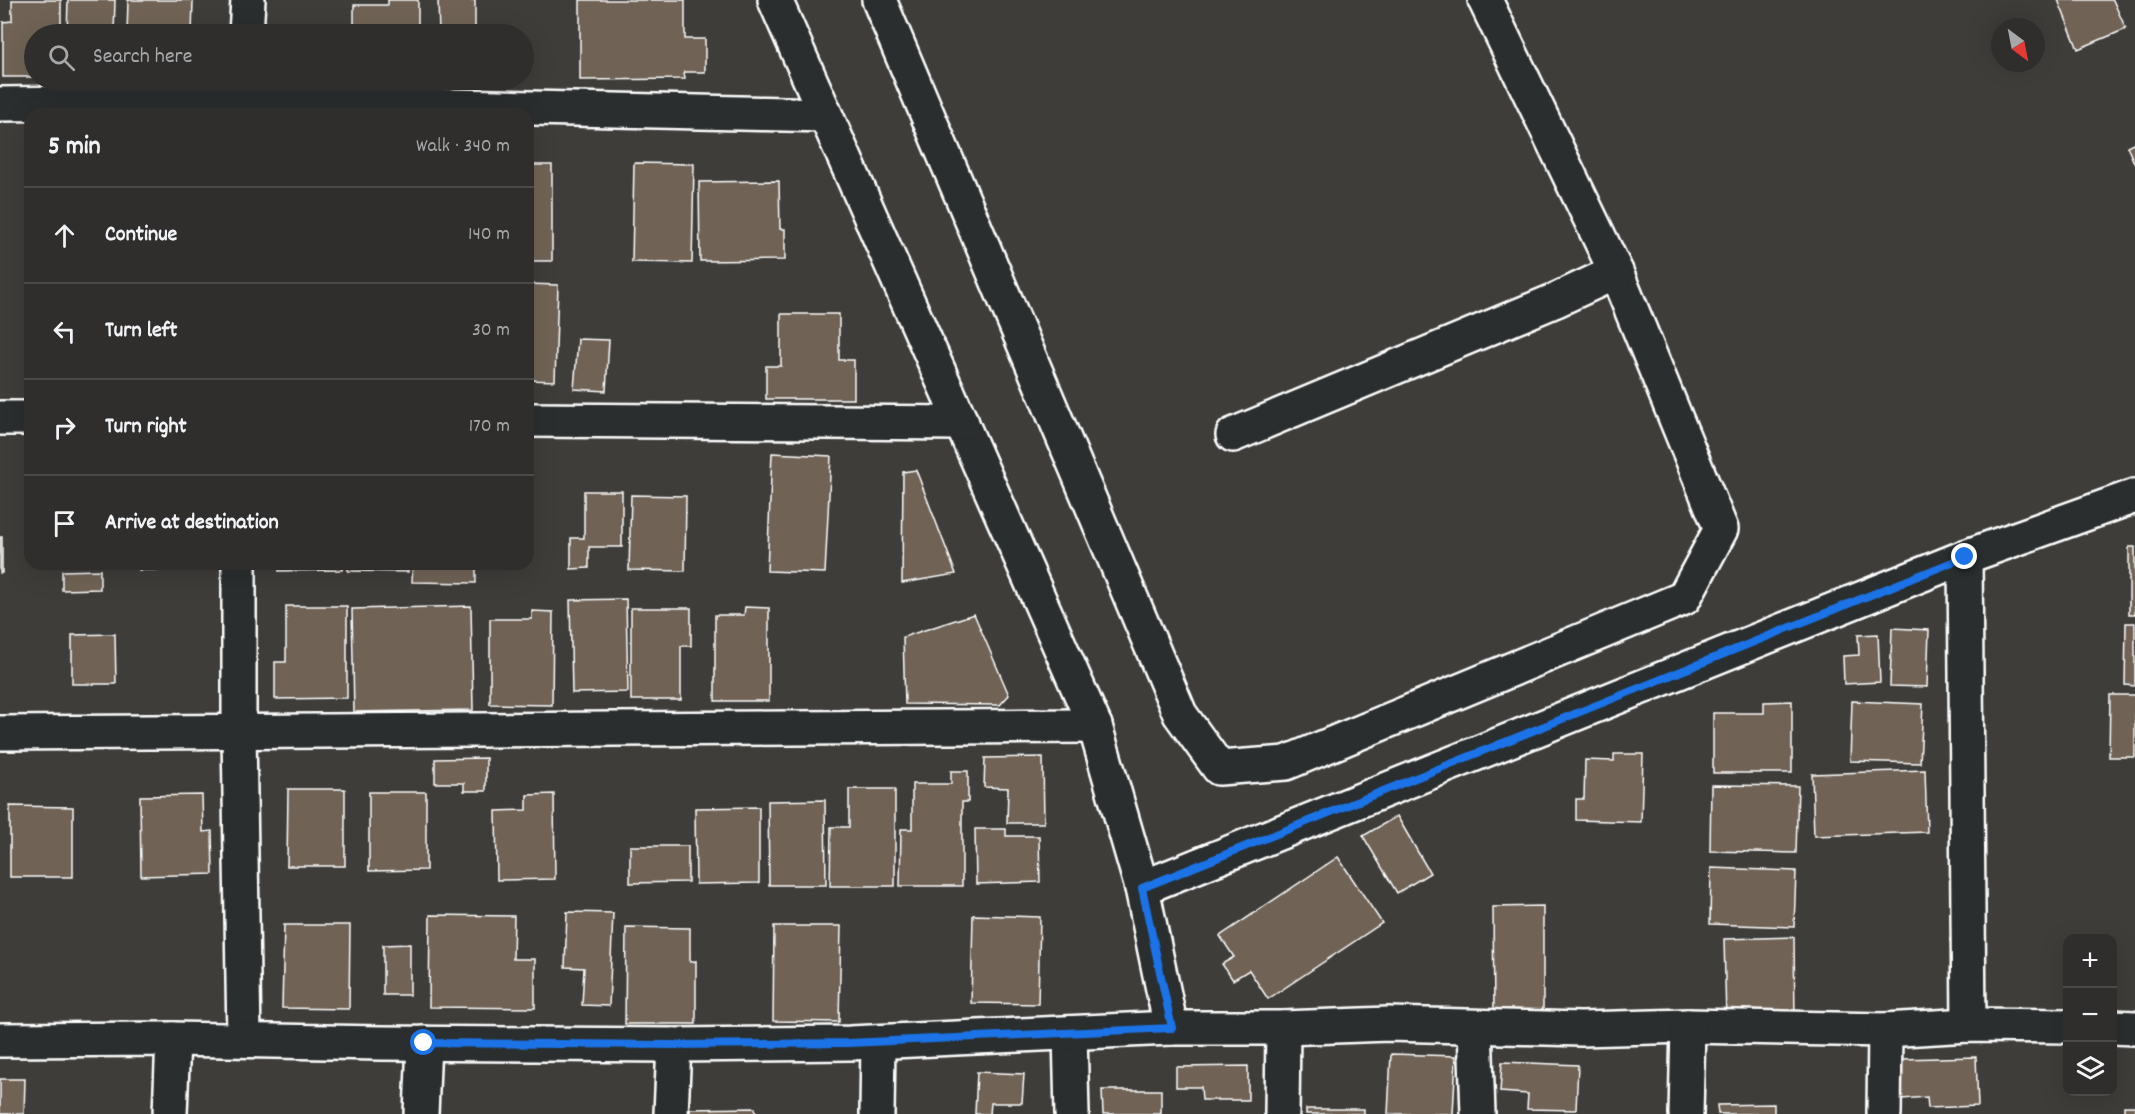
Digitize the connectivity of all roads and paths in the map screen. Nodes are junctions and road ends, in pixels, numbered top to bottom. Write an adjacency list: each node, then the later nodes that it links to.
1 (248, 0): 5 (street)
2 (775, 0): 8 (street)
3 (879, 0): 9 (street)
4 (1485, 0): 9 (street)
5 (247, 24)
6 (244, 98): 7 (street); 8 (street)
7 (0, 104)
8 (825, 115): 13 (street)
9 (1616, 272): 14 (street)
10 (0, 418): 11 (street)
11 (24, 418)
12 (534, 420): 13 (street)
13 (962, 423): 18 (street)
14 (1233, 435)
15 (2135, 496): 16 (street)
16 (1965, 557): 21 (street); 22 (street)
17 (239, 570): 19 (street)
18 (1095, 726): 19 (street); 21 (street)
19 (238, 732): 20 (street); 33 (street)
20 (0, 733)
21 (1142, 888): 27 (street)
22 (1969, 1025): 24 (street); 30 (street)
23 (1688, 1026): 25 (street); 30 (street); 45 (street)
24 (2063, 1026)
25 (1475, 1027): 28 (street); 44 (street)
26 (2117, 1027): 29 (street)
27 (1172, 1028): 28 (street); 31 (street)
28 (1283, 1028): 43 (street)
29 (2135, 1028)
30 (1885, 1030): 46 (street)
31 (1070, 1034): 35 (street); 42 (street)
32 (173, 1039): 33 (street); 34 (street); 38 (street)
33 (244, 1039): 36 (street)
34 (0, 1040)
35 (878, 1042): 37 (street); 41 (street)
36 (424, 1043): 37 (street); 39 (street)
37 (674, 1045): 40 (street)
38 (170, 1114)
39 (421, 1114)
40 (670, 1114)
41 (877, 1114)
42 (1072, 1114)
43 (1282, 1114)
44 (1478, 1114)
45 (1686, 1114)
46 (1884, 1114)

